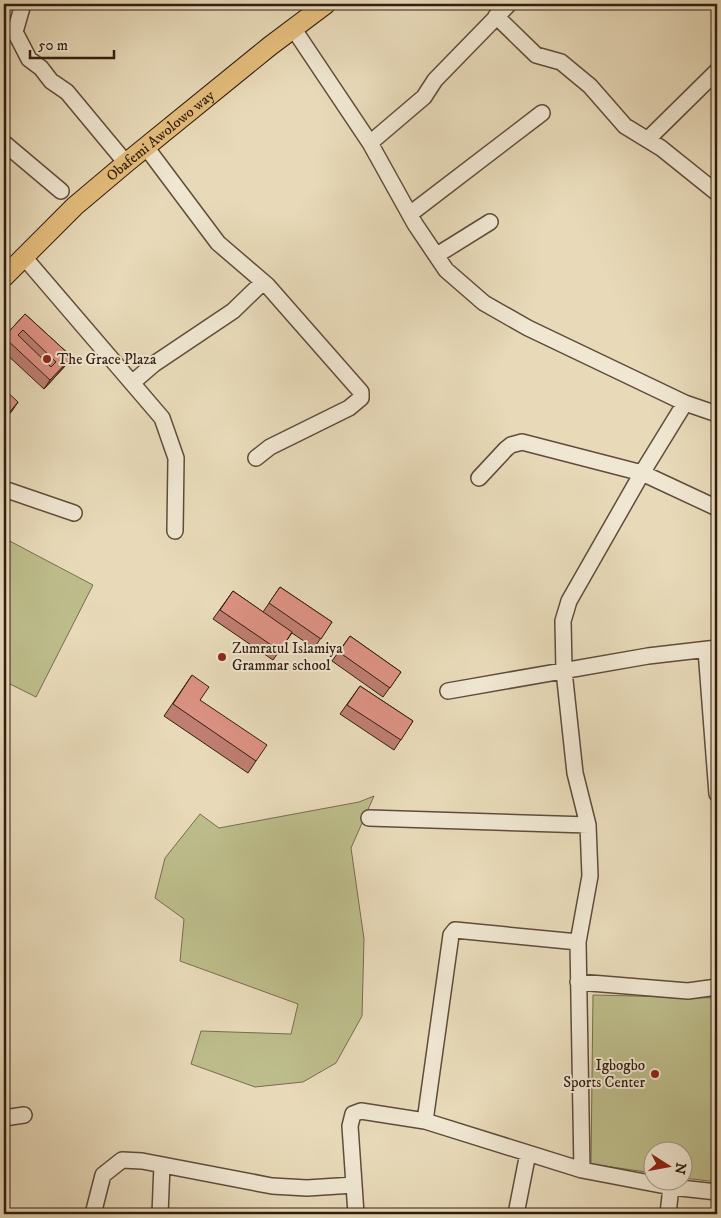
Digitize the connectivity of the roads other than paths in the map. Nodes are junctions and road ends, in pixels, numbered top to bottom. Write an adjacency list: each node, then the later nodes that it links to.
1 (23, 4): 12 (street)
2 (509, 4): 4 (street)
3 (323, 5): 5 (main road, Obafemi Awolowo way)
4 (496, 16): 8 (street); 10 (street)
5 (294, 28): 10 (street); 11 (main road, Obafemi Awolowo way)
6 (717, 71): 8 (street)
7 (542, 113): 15 (street)
8 (648, 139): 14 (street)
9 (4, 143): 13 (street)
10 (370, 143): 15 (street)
11 (146, 147): 12 (main road, Obafemi Awolowo way); 20 (street)
12 (126, 163): 18 (main road, Obafemi Awolowo way)
13 (61, 191)
14 (717, 192)
15 (410, 214): 17 (street)
16 (490, 222): 17 (street)
17 (437, 255): 22 (street)
18 (24, 257): 19 (main road, Obafemi Awolowo way); 21 (street)
19 (4, 277)
20 (263, 282): 21 (street); 24 (street)
21 (132, 383): 30 (street)
22 (685, 404): 23 (street); 25 (street)
23 (717, 414)
24 (256, 458)
25 (642, 474): 26 (street); 28 (street); 32 (street)
26 (479, 478)
27 (4, 489): 29 (street)
28 (717, 508)
29 (74, 513)
30 (175, 531)
31 (711, 649): 32 (street); 34 (street)
32 (564, 671): 33 (street); 36 (street)
33 (448, 691)
34 (717, 794)
35 (369, 818): 36 (street)
36 (588, 825): 37 (street)
37 (578, 942): 38 (street); 42 (street)
38 (578, 982): 39 (street); 45 (street)
39 (717, 987)
40 (24, 1115): 41 (street)
41 (4, 1118)
42 (425, 1121): 43 (street); 47 (street)
43 (528, 1153): 45 (street); 54 (street)
44 (162, 1165): 47 (street); 51 (street); 52 (street)
45 (582, 1170): 46 (street)
46 (644, 1181)
47 (354, 1185): 53 (street)
48 (694, 1189): 50 (street)
49 (671, 1190): 55 (street)
50 (717, 1192)
51 (93, 1214)
52 (160, 1214)
53 (356, 1214)
54 (516, 1214)
55 (668, 1214)

